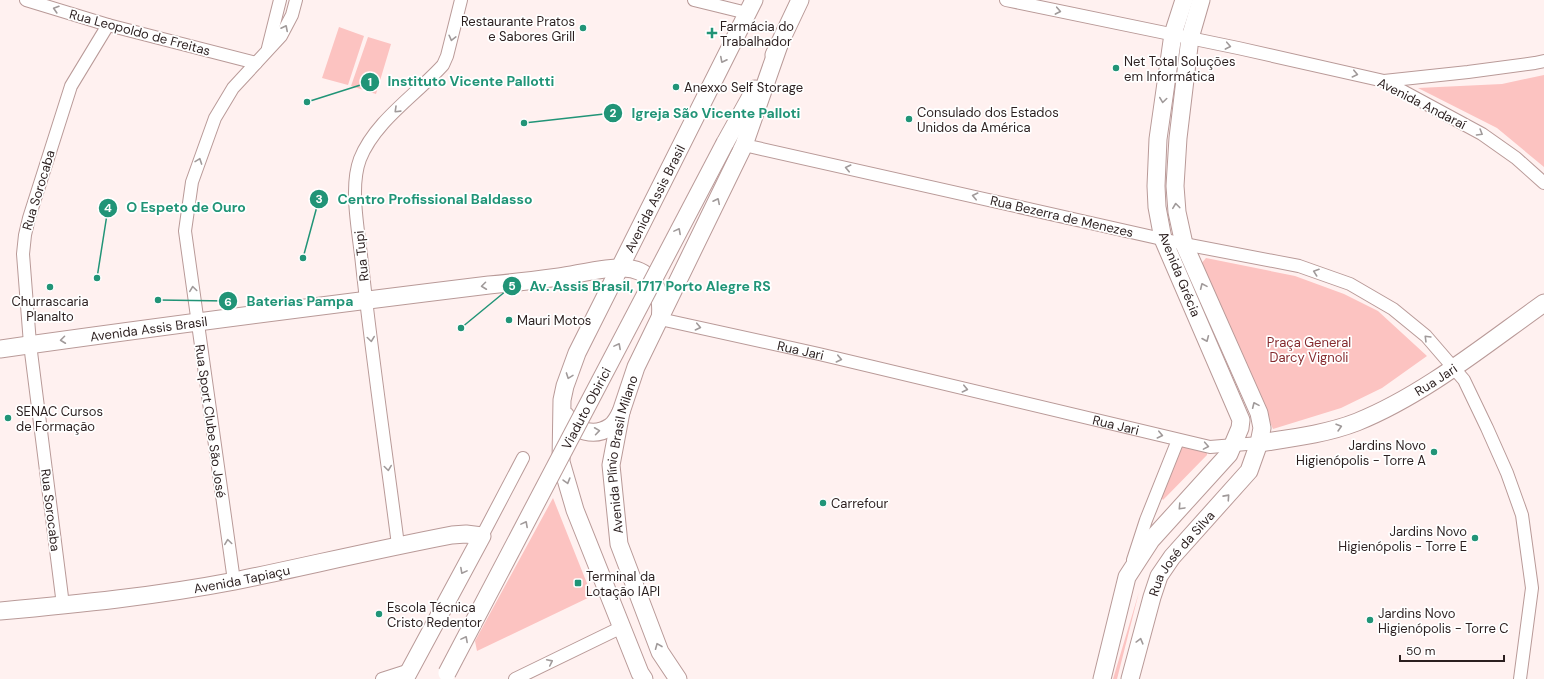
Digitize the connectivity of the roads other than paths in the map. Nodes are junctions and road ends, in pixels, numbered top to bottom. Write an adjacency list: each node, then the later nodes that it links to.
1 (26, 0): 11 (street, Rua Leopoldo de Freitas, one-way to 1)
2 (280, 0): 15 (street)
3 (296, 0): 15 (street, Rua Sport Clube São José, one-way to 3)
4 (461, 0): 24 (street, Rua Tupi, one-way to 24)
5 (694, 0): 10 (street)
6 (800, 0): 14 (main road)
7 (1006, 0): 12 (street, one-way to 12)
8 (1184, 0): 12 (main road, Avenida Grécia)
9 (1201, 0): 13 (main road, Avenida Grécia)
10 (751, 7): 23 (main road, Avenida Assis Brasil, one-way to 23)
11 (108, 25): 17 (street, Rua Leopoldo de Freitas); 28 (street, Rua Sorocaba)
12 (1173, 34): 13 (street, Avenida Andaraí); 21 (main road, Avenida Grécia, one-way to 21)
13 (1190, 38): 18 (street, Avenida Andaraí, one-way to 18); 22 (main road, Avenida Grécia, one-way to 13)
14 (779, 45): 19 (main road); 47 (main road, Viaduto Obirici, one-way to 14, bridge)
15 (267, 51): 17 (street, Rua Sport Clube São José)
16 (1544, 61): 18 (street)
17 (256, 63): 27 (street, Rua Sport Clube São José, one-way to 17)
18 (1384, 81): 20 (street, Avenida Andaraí, one-way to 20)
19 (744, 145): 21 (street, Rua Bezerra de Menezes, one-way to 19); 26 (main road, one-way to 19)
20 (1544, 183)
21 (1163, 239): 22 (street, Rua Bezerra de Menezes); 36 (main road, Avenida Grécia, one-way to 36)
22 (1184, 244): 30 (street, Rua Bezerra de Menezes, one-way to 22); 35 (main road, Avenida Grécia, one-way to 22)
23 (620, 268): 24 (main road, Avenida Assis Brasil, one-way to 24); 26 (main road); 31 (main road, one-way to 31)
24 (366, 300): 27 (main road, Avenida Assis Brasil); 40 (street, Rua Tupi, one-way to 40)
25 (1544, 303): 30 (main road, Rua Jari)
26 (660, 319): 32 (main road, Avenida Plínio Brasil Milano); 34 (street, Rua Jari, one-way to 34)
27 (198, 323): 28 (main road, Avenida Assis Brasil, one-way to 28); 42 (street, Rua Sport Clube São José, one-way to 27)
28 (30, 344): 29 (main road, Avenida Assis Brasil); 43 (street, Rua Sorocaba)
29 (0, 349)
30 (1453, 367): 33 (main road, Rua Jari, one-way to 30); 54 (street, Rua Bezerra de Menezes)
31 (562, 400): 32 (main road, one-way to 32); 45 (main road, one-way to 45)
32 (621, 412): 51 (main road, Avenida Plínio Brasil Milano, one-way to 32)
33 (1313, 434): 35 (main road, Rua Jari); 38 (main road)
34 (1178, 440): 36 (street, Rua Jari, one-way to 36); 41 (street, Rua José da Silva)
35 (1259, 443): 36 (street, Rua Jari); 38 (main road, Rua José da Silva)
36 (1234, 446): 41 (main road, Rua José da Silva, one-way to 41)
37 (523, 458): 39 (street)
38 (1249, 471): 53 (main road, Rua José da Silva, one-way to 38)
39 (482, 536): 40 (main road, Avenida Tapiaçu); 46 (main road, one-way to 46)
40 (398, 545): 42 (main road, Avenida Tapiaçu)
41 (1127, 576): 52 (main road, Rua José da Silva)
42 (234, 581): 43 (main road, Avenida Tapiaçu)
43 (63, 605): 44 (main road, Avenida Tapiaçu)
44 (0, 611)
45 (622, 627): 48 (main road); 50 (street, one-way to 45)
46 (407, 674): 49 (street)
47 (445, 676)
48 (642, 677)
49 (382, 679)
50 (515, 679)
51 (678, 679)
52 (1102, 679)
53 (1130, 679)
54 (1520, 679)

